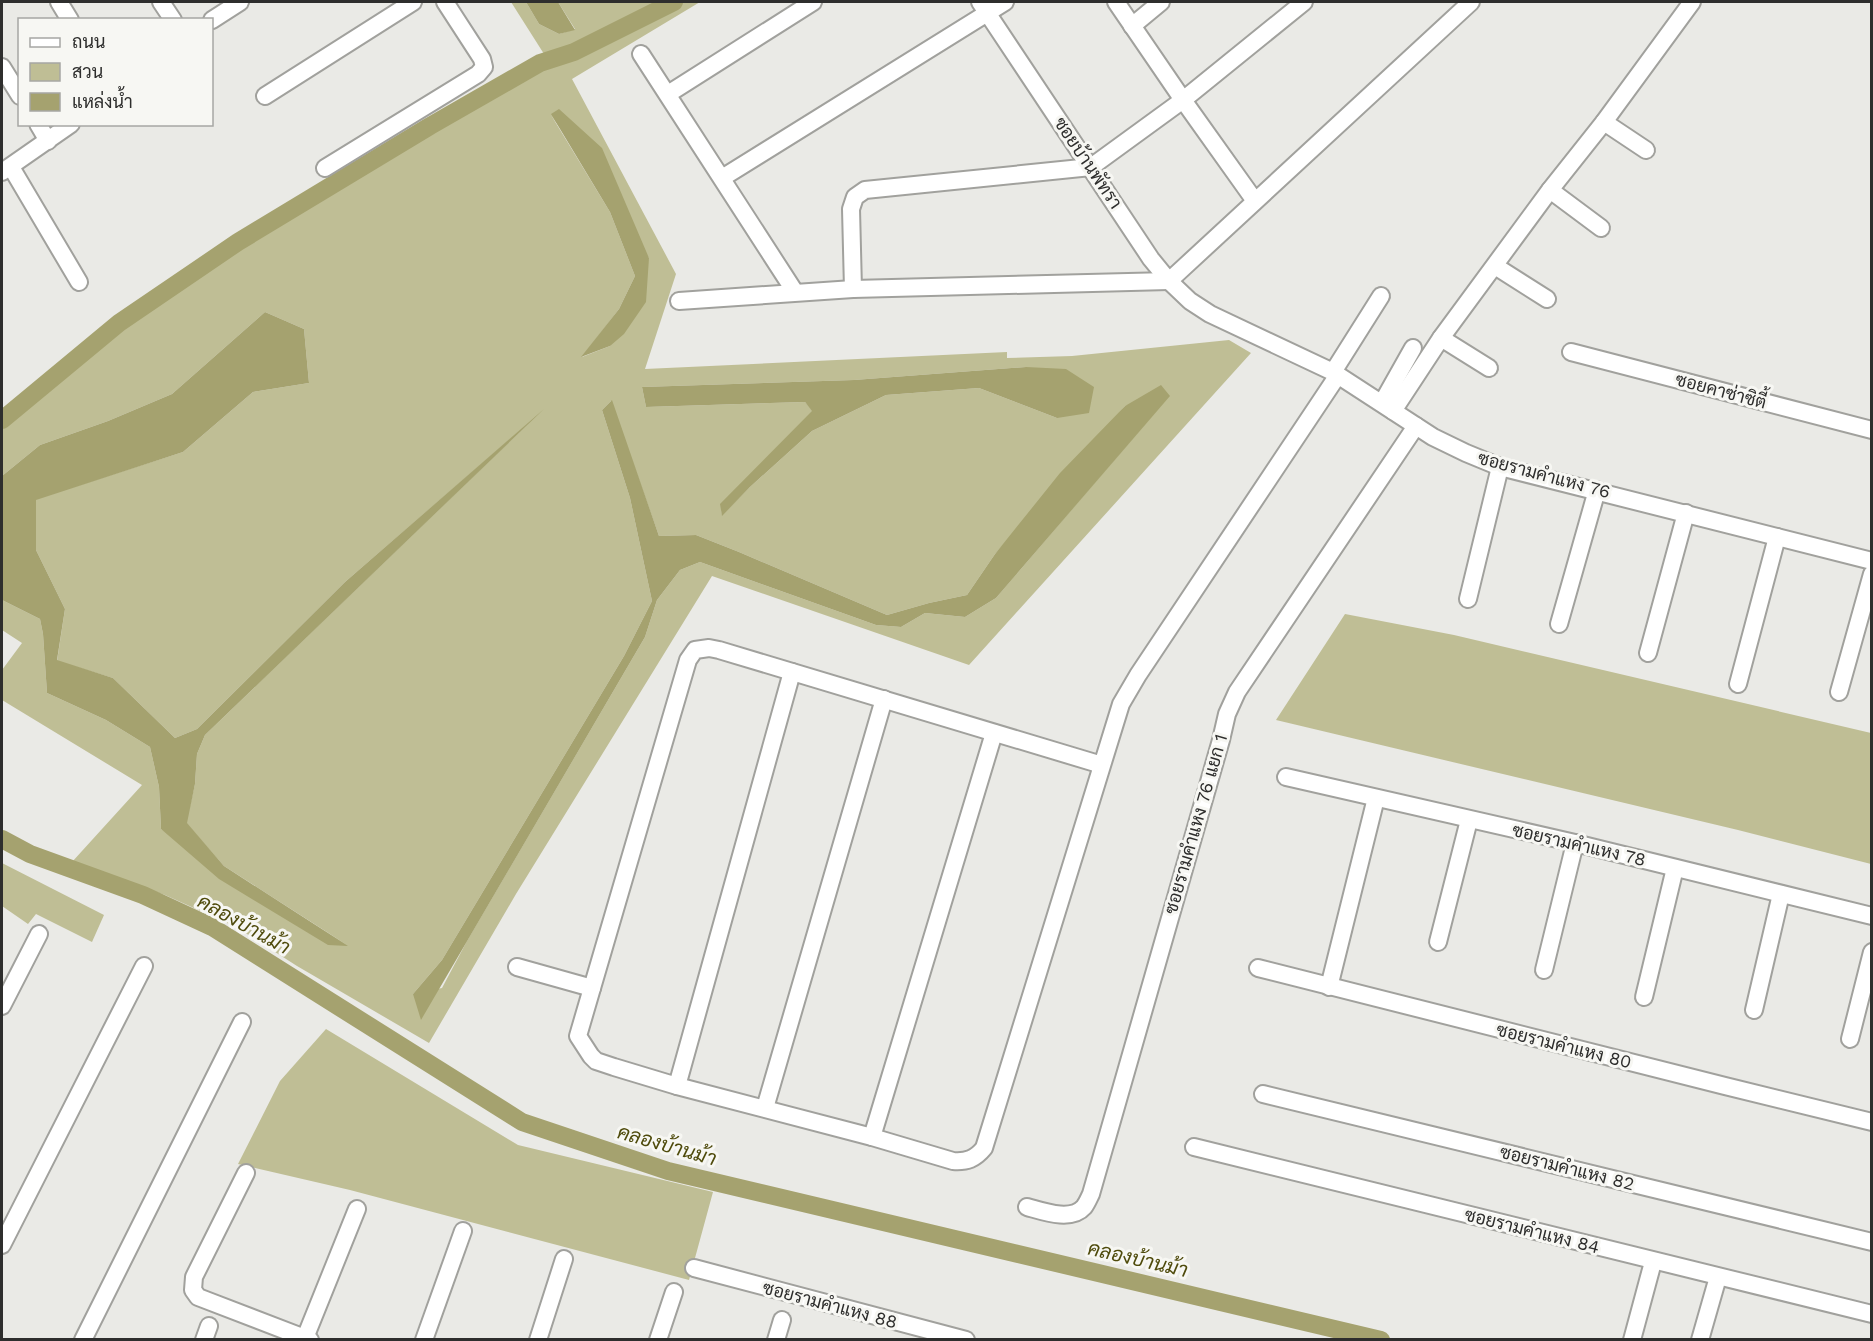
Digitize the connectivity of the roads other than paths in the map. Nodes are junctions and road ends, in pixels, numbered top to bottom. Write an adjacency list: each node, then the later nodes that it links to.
1 (59, 2): 14 (street)
2 (161, 2): 15 (street)
3 (240, 2): 16 (street)
4 (412, 2): 22 (street)
5 (445, 2): 30 (street)
6 (813, 2): 21 (street)
7 (1005, 2): 13 (street)
8 (1116, 2): 17 (street)
9 (1161, 2): 17 (street)
10 (1304, 2): 23 (street)
11 (1471, 2): 34 (street)
12 (1692, 2): 24 (street)
13 (983, 7): 29 (street, ซอยบ้านพัทรา); 32 (street)
14 (69, 18)
15 (171, 18)
16 (213, 19)
17 (1132, 26): 23 (street)
18 (641, 54): 21 (street)
19 (2, 67): 20 (street)
20 (18, 93)
21 (668, 94): 32 (street)
22 (265, 96)
23 (1183, 100): 29 (street); 34 (street)
24 (1604, 122): 28 (street); 33 (street)
25 (39, 126): 27 (street)
26 (68, 126): 27 (street)
27 (48, 141): 31 (street)
28 (1646, 150)
29 (1091, 167): 37 (street, ซอยบ้านพัทรา); 39 (street)
30 (325, 168)
31 (6, 170): 38 (street)
32 (722, 178): 40 (street)
33 (1550, 190): 35 (street); 36 (street)
34 (1255, 201): 37 (street)
35 (1601, 228)
36 (1495, 266): 42 (street); 45 (street)
37 (1169, 281): 39 (street); 44 (street, ซอยบ้านพัทรา)
38 (79, 282)
39 (853, 289): 40 (street)
40 (795, 292): 43 (street)
41 (1381, 296): 49 (street)
42 (1547, 298)
43 (679, 301)
44 (1210, 314): 49 (street, ซอยรามคำแหง 76)
45 (1441, 338): 48 (street); 50 (street)
46 (1413, 348): 50 (street)
47 (1570, 352): 52 (street, ซอยคาซ่าซิตี้)
48 (1489, 368)
49 (1336, 374): 50 (street, ซอยรามคำแหง 76); 67 (street)
50 (1387, 407): 51 (street, ซอยรามคำแหง 76)
51 (1416, 426): 53 (street, ซอยรามคำแหง 76); 96 (street, ซอยรามคำแหง 76 แยก 1)
52 (1872, 430)
53 (1500, 467): 54 (street, ซอยรามคำแหง 76); 59 (street)
54 (1597, 490): 55 (street, ซอยรามคำแหง 76); 60 (street)
55 (1686, 513): 56 (street, ซอยรามคำแหง 76); 61 (street)
56 (1777, 537): 57 (street, ซอยรามคำแหง 76); 63 (street)
57 (1872, 561)
58 (1872, 574): 64 (street)
59 (1468, 599)
60 (1559, 624)
61 (1648, 653)
62 (792, 672): 65 (street); 83 (street); 89 (street)
63 (1738, 684)
64 (1839, 692)
65 (884, 699): 66 (street); 91 (street)
66 (994, 733): 67 (street); 93 (street)
67 (1102, 765): 93 (street)
68 (1286, 777): 69 (street, ซอยรามคำแหง 78)
69 (1376, 798): 70 (street, ซอยรามคำแหง 78); 82 (street)
70 (1469, 820): 71 (street, ซอยรามคำแหง 78); 76 (street)
71 (1575, 843): 72 (street, ซอยรามคำแหง 78); 81 (street)
72 (1674, 868): 73 (street, ซอยรามคำแหง 78); 84 (street)
73 (1781, 894): 74 (street, ซอยรามคำแหง 78); 86 (street)
74 (1872, 916)
75 (39, 934): 85 (street)
76 (1438, 942)
77 (1872, 952): 88 (street)
78 (144, 966): 100 (street)
79 (517, 967): 83 (street)
80 (1258, 968): 82 (street, ซอยรามคำแหง 80)
81 (1544, 970)
82 (1329, 987): 92 (street, ซอยรามคำแหง 80)
83 (592, 988): 89 (street)
84 (1644, 997)
85 (2, 1006)
86 (1754, 1010)
87 (242, 1022): 109 (street)
88 (1850, 1039)
89 (676, 1086): 91 (street)
90 (1263, 1094): 99 (street, ซอยรามคำแหง 82)
91 (765, 1108): 93 (street)
92 (1872, 1122)
93 (872, 1137)
94 (1194, 1147): 102 (street, ซอยรามคำแหง 84)
95 (246, 1173): 108 (street)
96 (1027, 1207)
97 (357, 1209): 108 (street)
98 (463, 1231): 110 (street)
99 (1872, 1242)
100 (2, 1245)
101 (564, 1259): 111 (street)
102 (1653, 1262): 104 (street, ซอยรามคำแหง 84); 115 (street)
103 (694, 1268): 114 (street, ซอยรามคำแหง 88)
104 (1718, 1277): 106 (street, ซอยรามคำแหง 84); 116 (street)
105 (674, 1292): 112 (street)
106 (1872, 1314)
107 (782, 1320): 113 (street)
108 (308, 1339)
109 (83, 1340)
110 (424, 1340)
111 (538, 1340)
112 (658, 1340)
113 (776, 1340)
114 (966, 1340)
115 (1632, 1340)
116 (1700, 1340)

